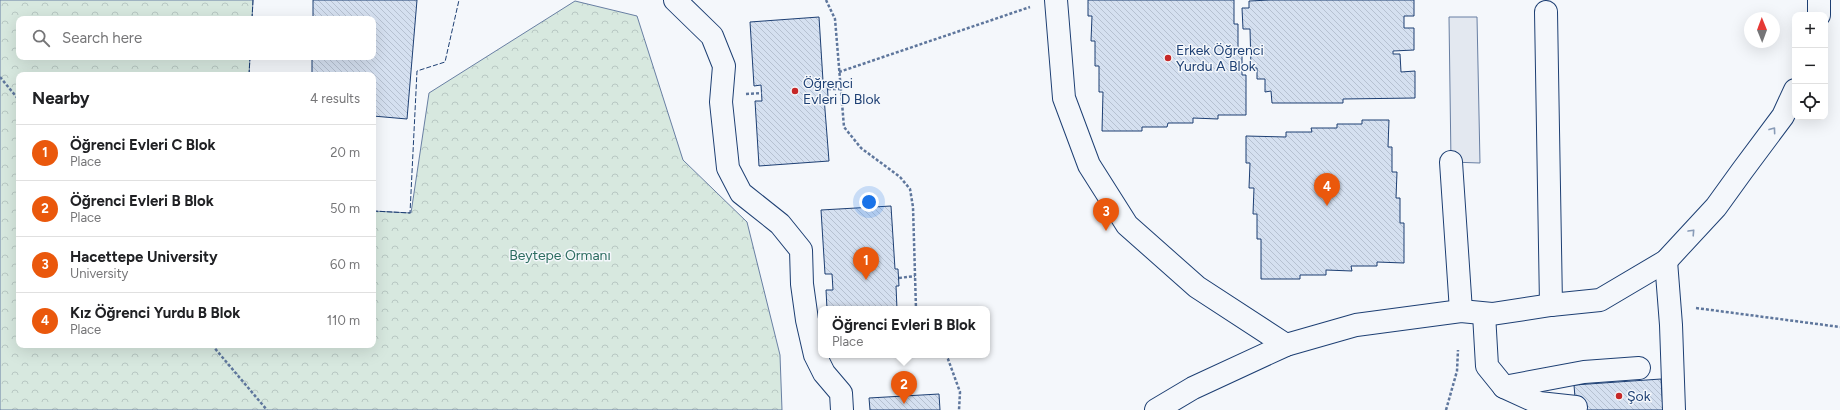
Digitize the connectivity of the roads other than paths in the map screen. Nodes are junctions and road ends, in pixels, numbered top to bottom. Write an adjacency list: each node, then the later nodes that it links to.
1 (675, 0): 16 (street)
2 (1056, 0): 12 (street)
3 (1819, 0): 5 (street)
4 (1546, 12): 9 (street)
5 (1819, 12)
6 (1792, 96): 8 (street, one-way to 6)
7 (1451, 162): 10 (street)
8 (1666, 261): 9 (street); 18 (street)
9 (1551, 305): 11 (street)
10 (1461, 311): 11 (street); 12 (street)
11 (1484, 314): 14 (street)
12 (1286, 345): 17 (street)
13 (1639, 368): 14 (street)
14 (1504, 387): 15 (street)
15 (1576, 407)
16 (842, 410)
17 (1156, 410)
18 (1674, 410)

